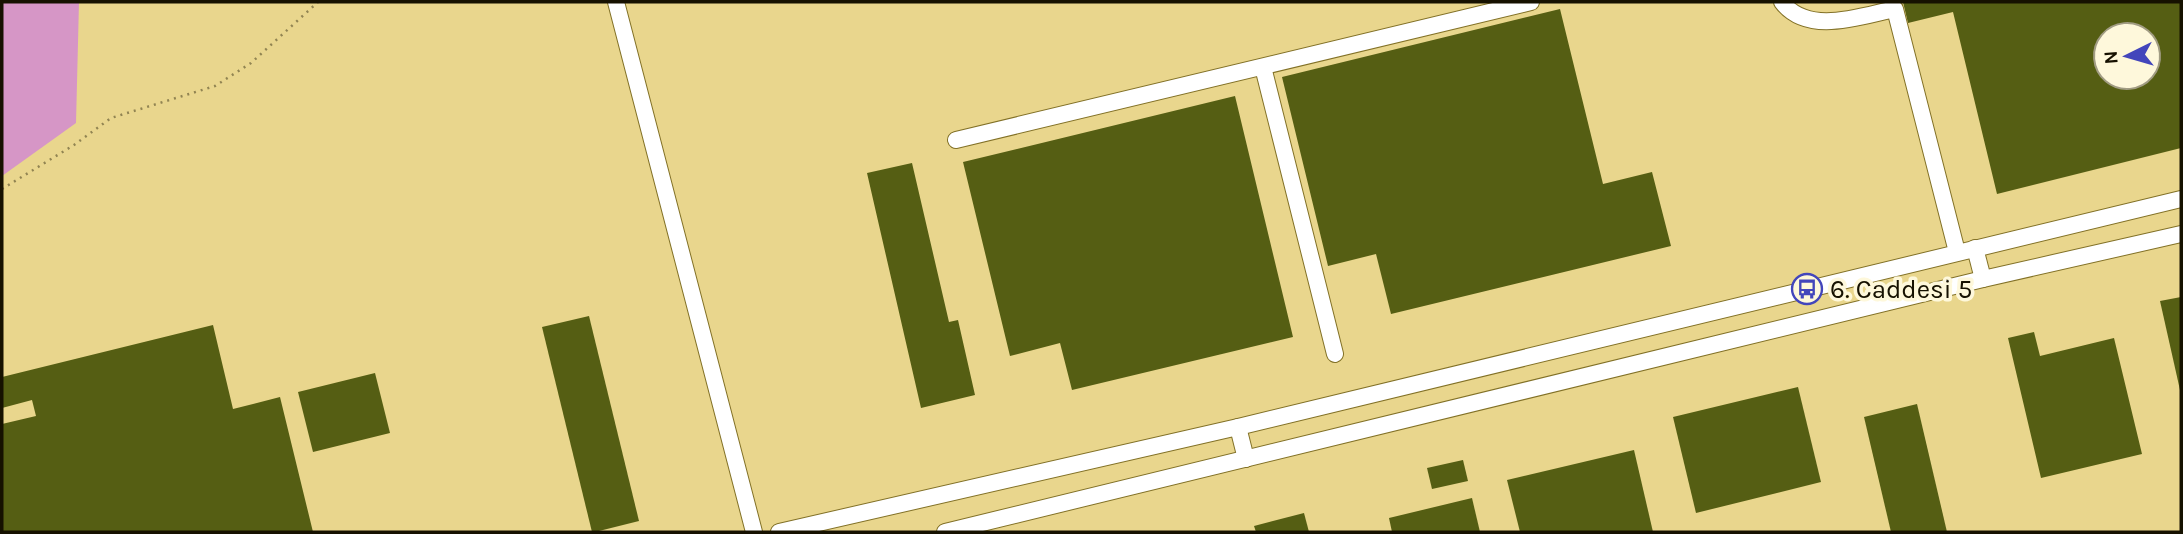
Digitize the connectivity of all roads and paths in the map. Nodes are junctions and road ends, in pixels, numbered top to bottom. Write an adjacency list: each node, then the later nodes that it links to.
1 (318, 2): 7 (path)
2 (616, 2): 16 (street)
3 (1531, 2): 5 (street)
4 (1782, 2): 11 (street)
5 (1262, 66): 6 (street); 13 (street)
6 (956, 140)
7 (2, 189)
8 (2181, 199): 10 (street)
9 (2181, 234): 12 (street)
10 (1975, 248): 11 (street); 12 (street)
11 (1957, 252): 14 (street)
12 (1983, 279): 15 (street)
13 (1335, 354)
14 (1238, 427): 15 (street); 17 (street)
15 (1246, 459): 18 (street)
16 (754, 532)
17 (779, 532)
18 (945, 532)

